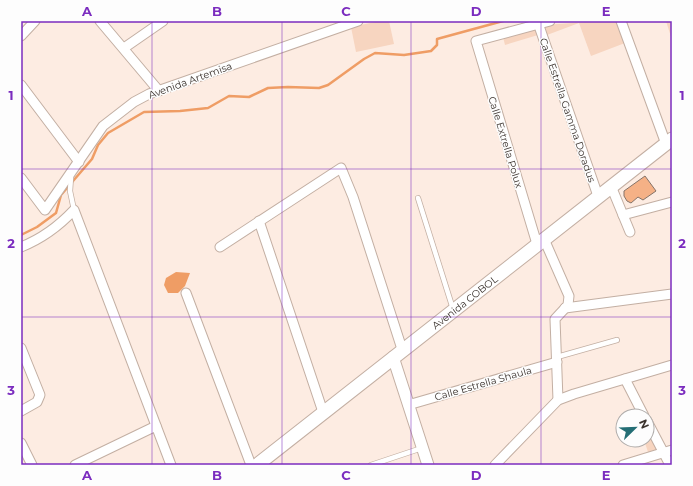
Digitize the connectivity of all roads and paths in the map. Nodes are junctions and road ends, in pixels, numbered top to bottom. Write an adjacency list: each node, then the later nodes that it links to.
1 (35, 21): 8 (street)
2 (100, 21): 9 (street)
3 (163, 21): 9 (street)
4 (358, 21): 11 (street, Avenida Artemisa)
5 (550, 21): 7 (street)
6 (621, 21): 12 (street)
7 (538, 24): 17 (street, Calle Estrella Gamma Doradus); 24 (street, Calle Extrella Polux)
8 (21, 36)
9 (124, 48): 11 (street)
10 (21, 85): 13 (street)
11 (159, 91): 13 (street, Avenida Artemisa)
12 (669, 142): 16 (main road, Avenida COBOL)
13 (79, 162): 14 (street, Avenida Artemisa)
14 (73, 172): 15 (street, Avenida Artemisa); 20 (lane)
15 (21, 178)
16 (611, 186): 17 (main road, Avenida COBOL); 21 (street)
17 (598, 196): 24 (main road, Avenida COBOL)
18 (418, 198): 30 (lane)
19 (672, 202): 21 (street)
20 (74, 210): 25 (street); 42 (street)
21 (623, 215): 23 (street)
22 (259, 221): 26 (street); 33 (street); 41 (street)
23 (630, 232)
24 (540, 241): 29 (street, Calle Extrella Polux); 30 (main road, Avenida COBOL)
25 (21, 247)
26 (220, 247)
27 (186, 293): 50 (street)
28 (672, 294): 29 (street)
29 (565, 308): 34 (street)
30 (453, 309): 33 (main road, Avenida COBOL)
31 (616, 340): 34 (lane)
32 (21, 348): 40 (street)
33 (397, 353): 38 (street); 41 (main road, Avenida COBOL)
34 (557, 359): 37 (street); 38 (street, Calle Estrella Shaula)
35 (672, 365): 36 (street)
36 (625, 379): 37 (street); 39 (street)
37 (558, 400): 54 (street)
38 (408, 405): 45 (street)
39 (640, 408)
40 (21, 411)
41 (323, 412): 51 (main road, Avenida COBOL)
42 (156, 426): 48 (street); 49 (street)
43 (655, 433): 46 (street)
44 (21, 443): 47 (street)
45 (422, 448): 52 (lane); 53 (street)
46 (668, 452): 55 (street); 56 (street)
47 (32, 465)
48 (75, 465)
49 (171, 465)
50 (251, 465)
51 (257, 465)
52 (371, 465)
53 (428, 465)
54 (495, 465)
55 (623, 465)
56 (670, 465)

